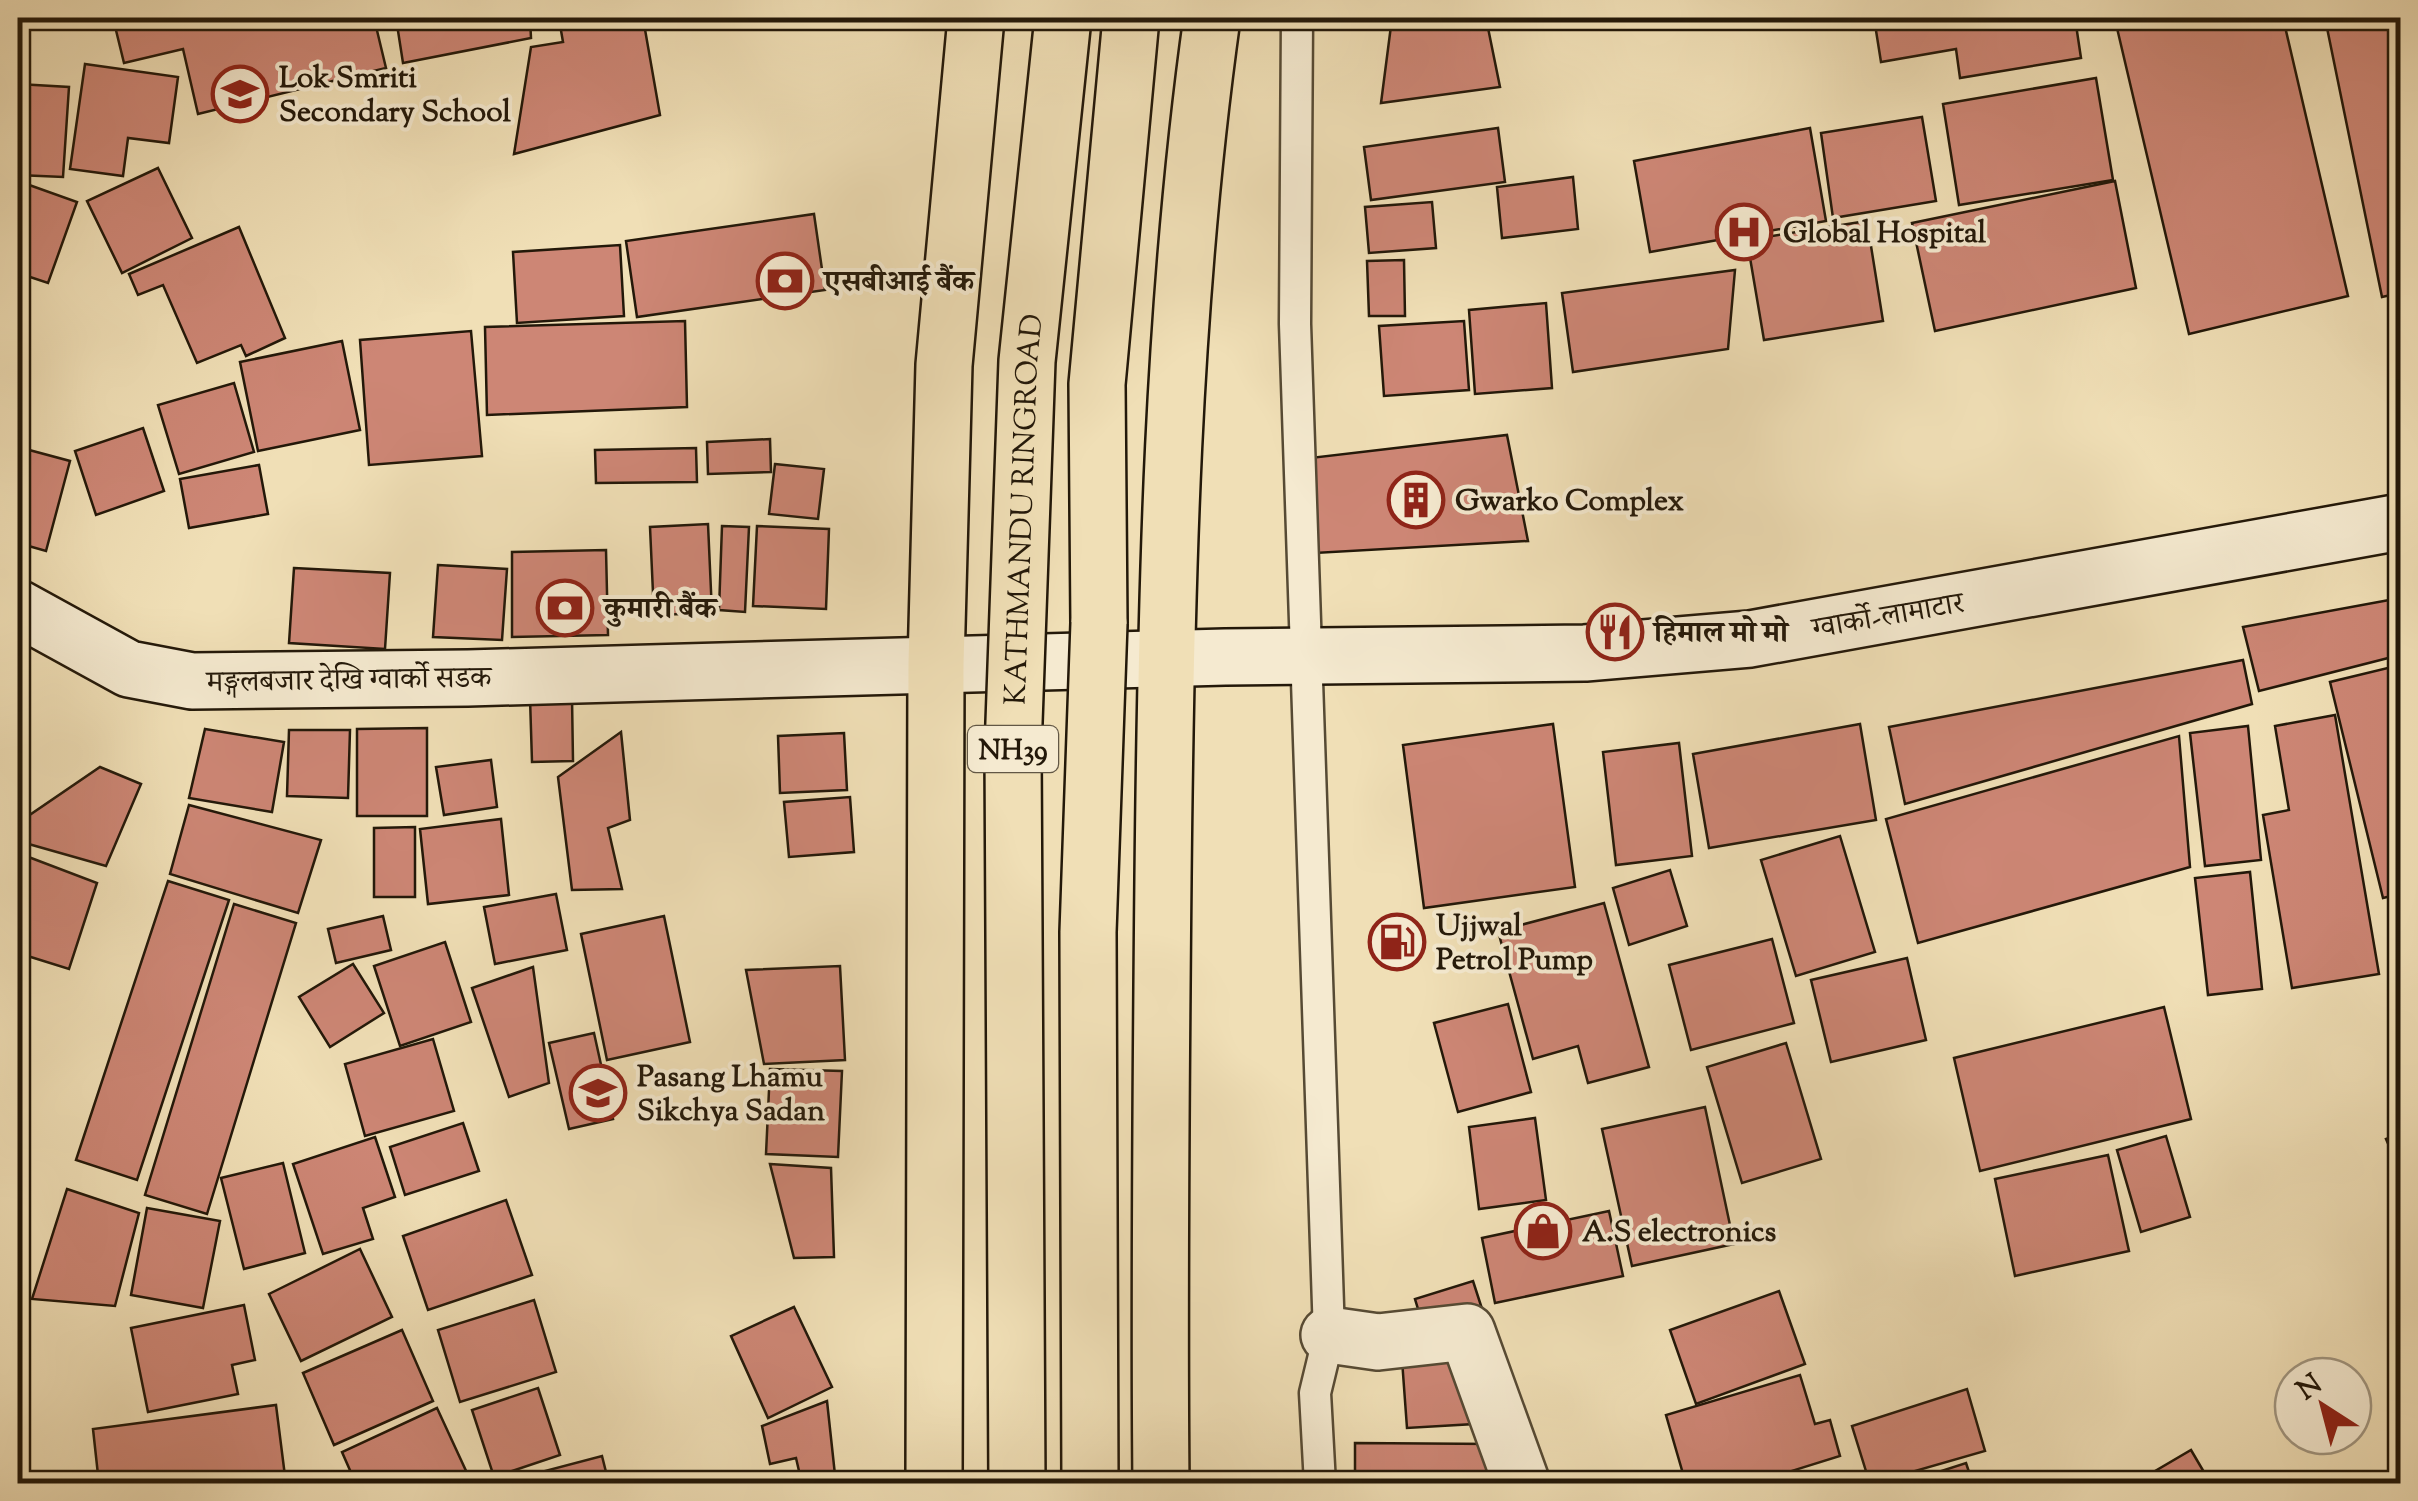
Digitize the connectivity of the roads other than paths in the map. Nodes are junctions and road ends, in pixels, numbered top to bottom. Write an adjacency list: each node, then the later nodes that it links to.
1 (976, 18): 10 (main road)
2 (1063, 18): 13 (main road, KATHMANDU RINGROAD / NH39, bridge)
3 (1131, 18): 14 (main road, NH39, bridge)
4 (1212, 18): 9 (main road)
5 (1297, 18): 8 (lane)
6 (2399, 526): 8 (main road, ग्वार्को-लामाटार)
7 (18, 608): 10 (main road, मङ्गलबजार देखि ग्वार्को सडक)
8 (1309, 655): 9 (main road, ग्वार्को-लामाटार); 11 (lane)
9 (1166, 658): 10 (main road, ग्वार्को-लामाटार); 15 (main road)
10 (936, 664): 12 (main road)
11 (1329, 1334): 16 (lane); 17 (main road)
12 (934, 1484)
13 (1017, 1484)
14 (1090, 1484)
15 (1160, 1484)
16 (1320, 1484)
17 (1522, 1484)

